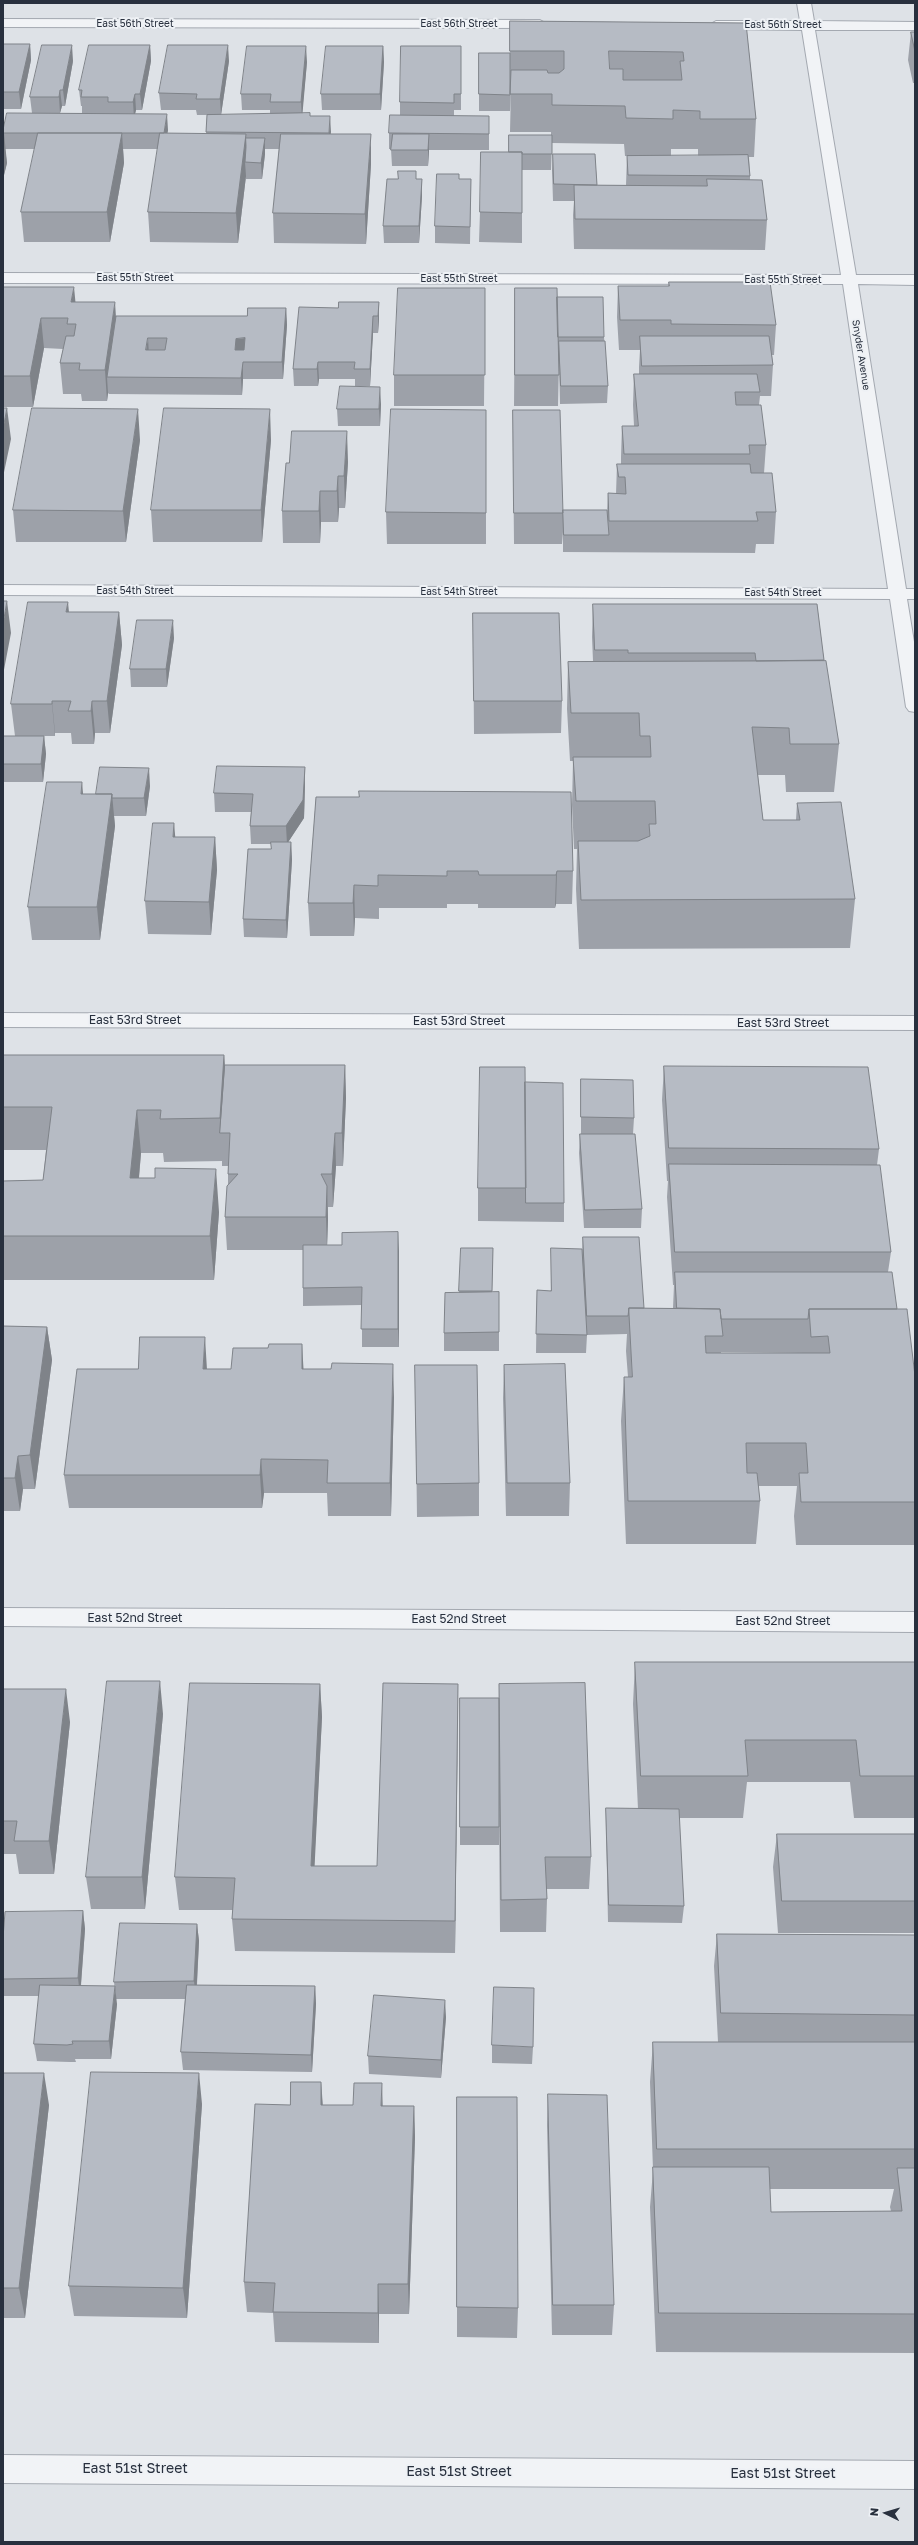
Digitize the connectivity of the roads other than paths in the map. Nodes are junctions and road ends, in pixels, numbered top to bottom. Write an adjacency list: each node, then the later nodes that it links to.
1 (804, 3): 5 (street, Snyder Avenue)
2 (3, 23): 3 (street, East 56th Street)
3 (554, 24)
4 (706, 25): 5 (street, East 56th Street)
5 (807, 25): 6 (street, East 56th Street); 8 (street, Snyder Avenue)
6 (915, 26)
7 (3, 278): 8 (street, East 55th Street)
8 (850, 280): 9 (street, East 55th Street); 11 (street, Snyder Avenue)
9 (915, 280)
10 (3, 590): 11 (street, East 54th Street)
11 (906, 593): 12 (street, Snyder Avenue)
12 (915, 707)
13 (3, 1020): 14 (street, East 53rd Street)
14 (915, 1023)
15 (3, 1617): 16 (street, East 52nd Street)
16 (915, 1622)
17 (3, 2469): 18 (street, East 51st Street)
18 (915, 2475)

